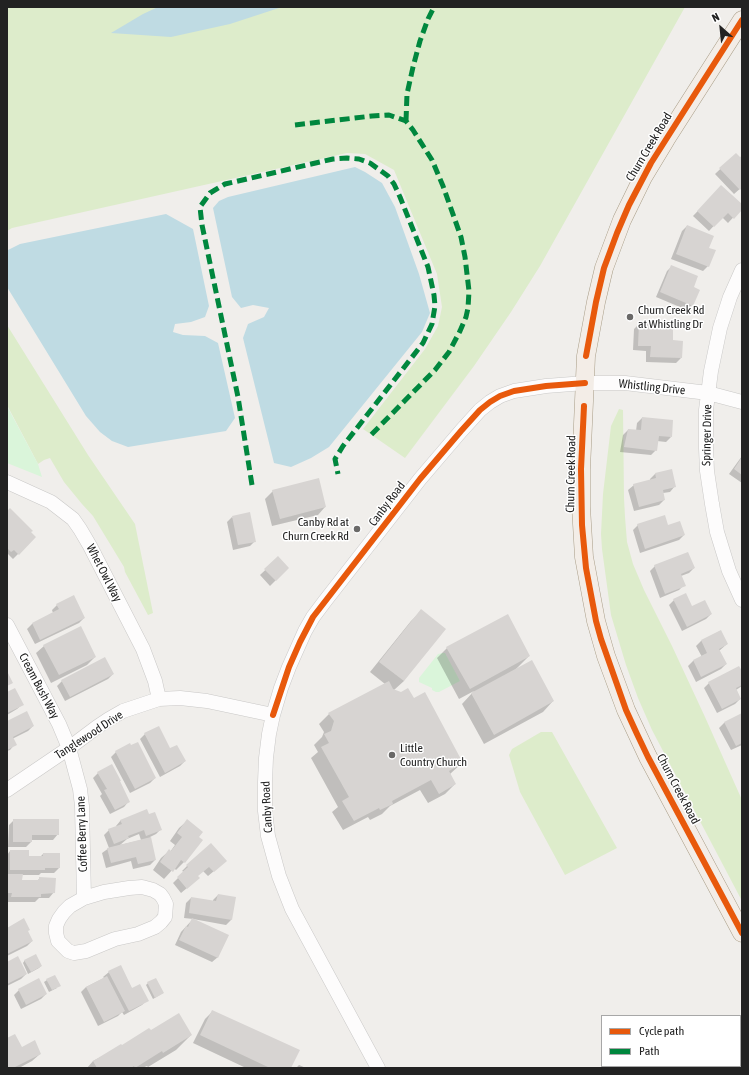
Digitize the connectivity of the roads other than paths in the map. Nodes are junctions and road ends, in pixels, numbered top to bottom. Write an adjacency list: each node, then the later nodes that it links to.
1 (742, 20): 3 (main road, Churn Creek Road)
2 (742, 270): 4 (street, Springer Drive)
3 (585, 382): 4 (street, Whistling Drive); 10 (street, Canby Road); 14 (main road, Churn Creek Road)
4 (708, 393): 5 (street, Whistling Drive); 7 (street, Springer Drive)
5 (742, 402)
6 (7, 482): 9 (street, Whet Owl Way)
7 (742, 600)
8 (7, 625): 11 (street, Cream Bush Way)
9 (159, 700): 10 (street, Tanglewood Drive); 11 (street, Tanglewood Drive)
10 (273, 715): 15 (street, Canby Road)
11 (69, 748): 12 (street, Tanglewood Drive); 13 (street, Coffee Berry Lane)
12 (7, 790)
13 (84, 898): 13 (street)
14 (742, 933)
15 (378, 1068)

